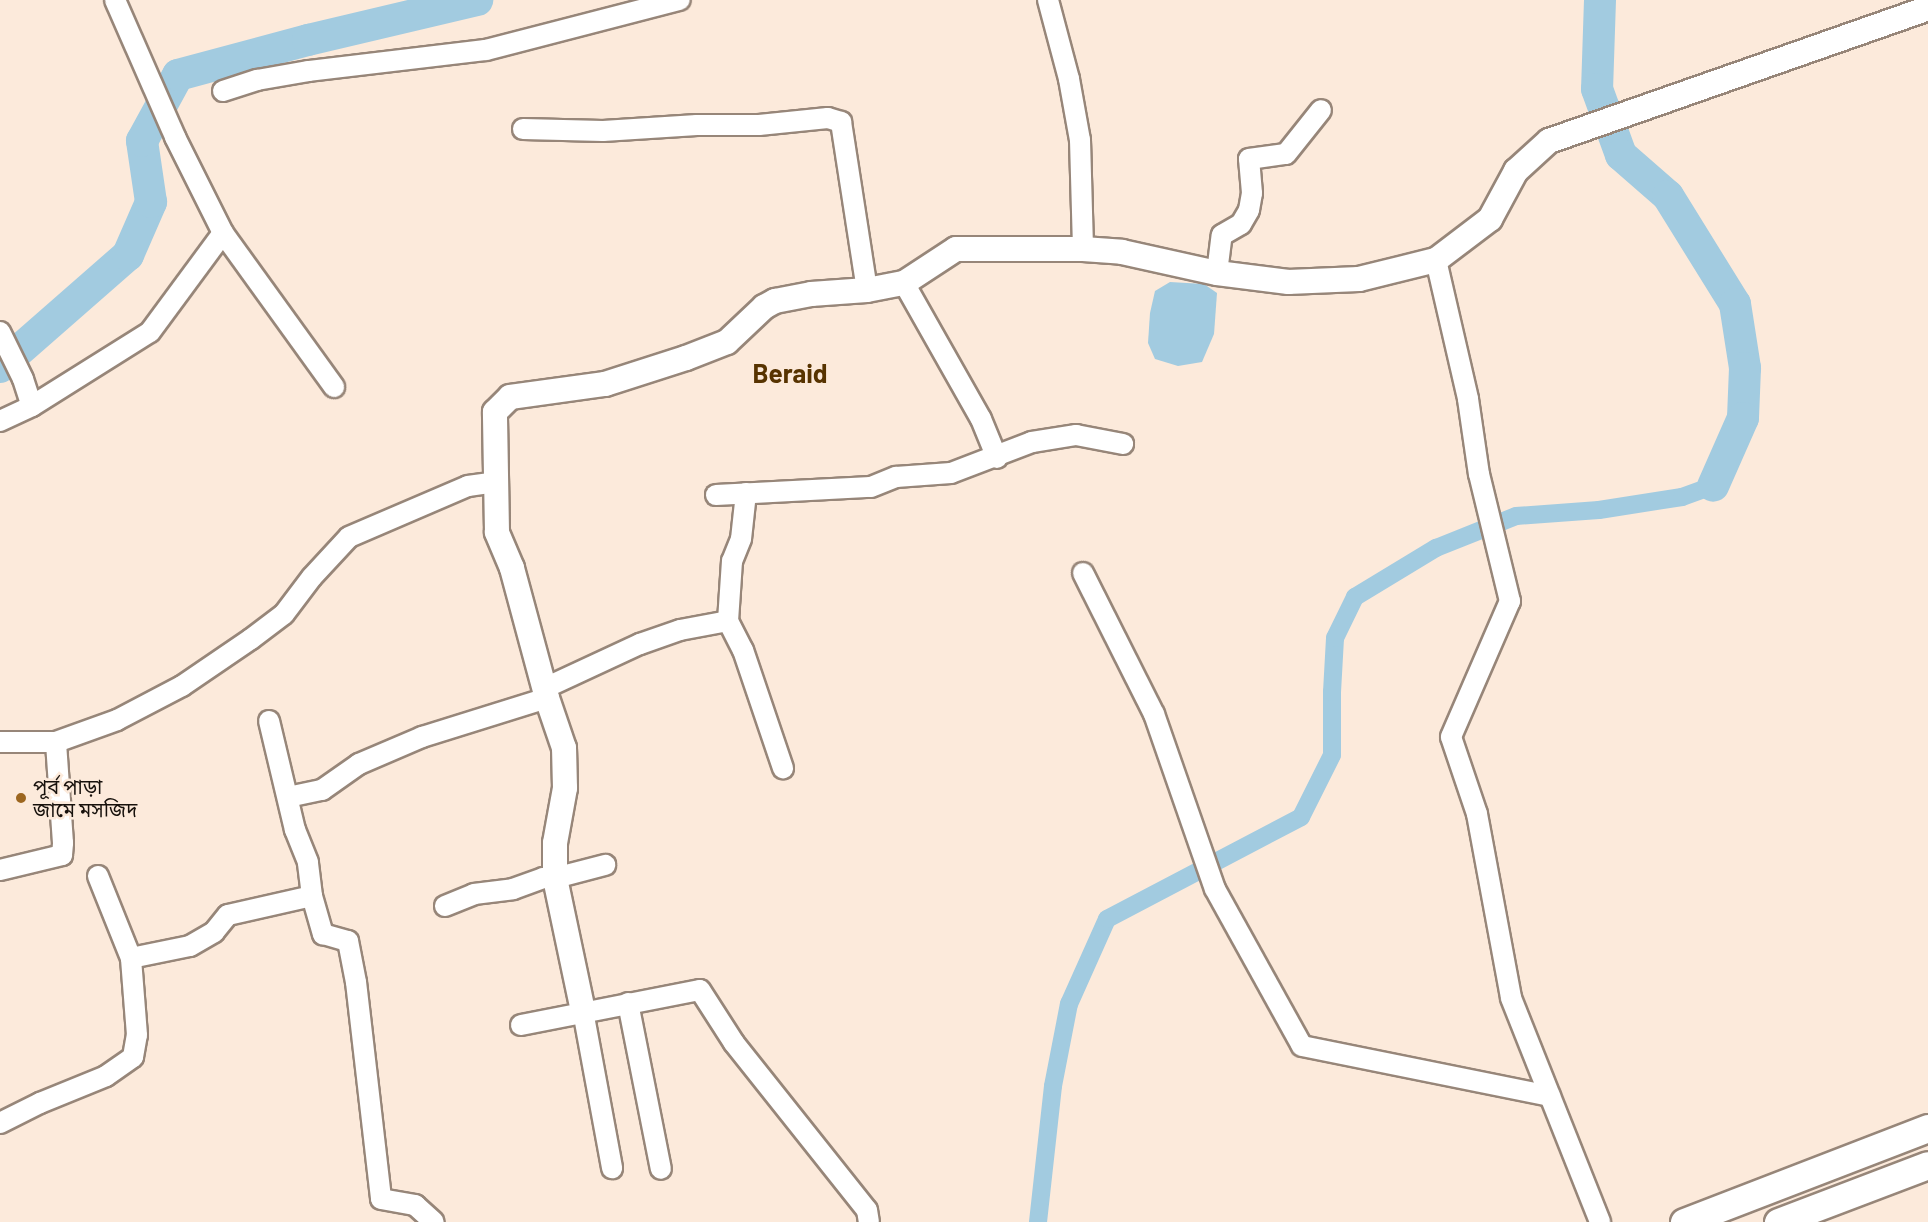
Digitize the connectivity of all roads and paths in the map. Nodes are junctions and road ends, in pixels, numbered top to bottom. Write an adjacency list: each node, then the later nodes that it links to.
1 (115, 0): 8 (street)
2 (680, 0): 5 (street)
3 (1048, 0): 9 (street)
4 (1928, 8): 10 (street)
5 (223, 91)
6 (1321, 110): 11 (street)
7 (523, 129): 13 (street)
8 (223, 232): 15 (street); 16 (street)
9 (1083, 249): 11 (street); 12 (street)
10 (1436, 260): 11 (street); 41 (street)
11 (1217, 273)
12 (904, 283): 13 (street); 19 (street)
13 (867, 290): 20 (street)
14 (3, 339): 16 (street)
15 (334, 387)
16 (32, 406): 17 (street)
17 (0, 421)
18 (1123, 444): 19 (street)
19 (997, 458): 21 (street)
20 (496, 482): 25 (street); 28 (street)
21 (746, 494): 22 (street); 24 (street)
22 (716, 495)
23 (1083, 573): 41 (street)
24 (728, 621): 25 (street); 29 (street)
25 (546, 693): 30 (street); 34 (street)
26 (268, 721): 30 (street)
27 (0, 742): 28 (street)
28 (56, 742): 32 (street)
29 (783, 768)
30 (288, 797): 35 (street)
31 (605, 865): 34 (street)
32 (0, 870)
33 (98, 876): 37 (street)
34 (555, 878): 36 (street); 39 (street)
35 (312, 896): 37 (street); 47 (street)
36 (445, 906)
37 (131, 958): 42 (street)
38 (628, 1003): 39 (street); 46 (street); 48 (street)
39 (583, 1011): 40 (street); 45 (street)
40 (522, 1025)
41 (1550, 1096): 49 (street)
42 (0, 1123)
43 (1928, 1128): 50 (main road)
44 (1928, 1165): 51 (main road)
45 (612, 1168)
46 (661, 1169)
47 (434, 1222)
48 (869, 1222)
49 (1600, 1222)
50 (1684, 1222)
51 (1778, 1222)

